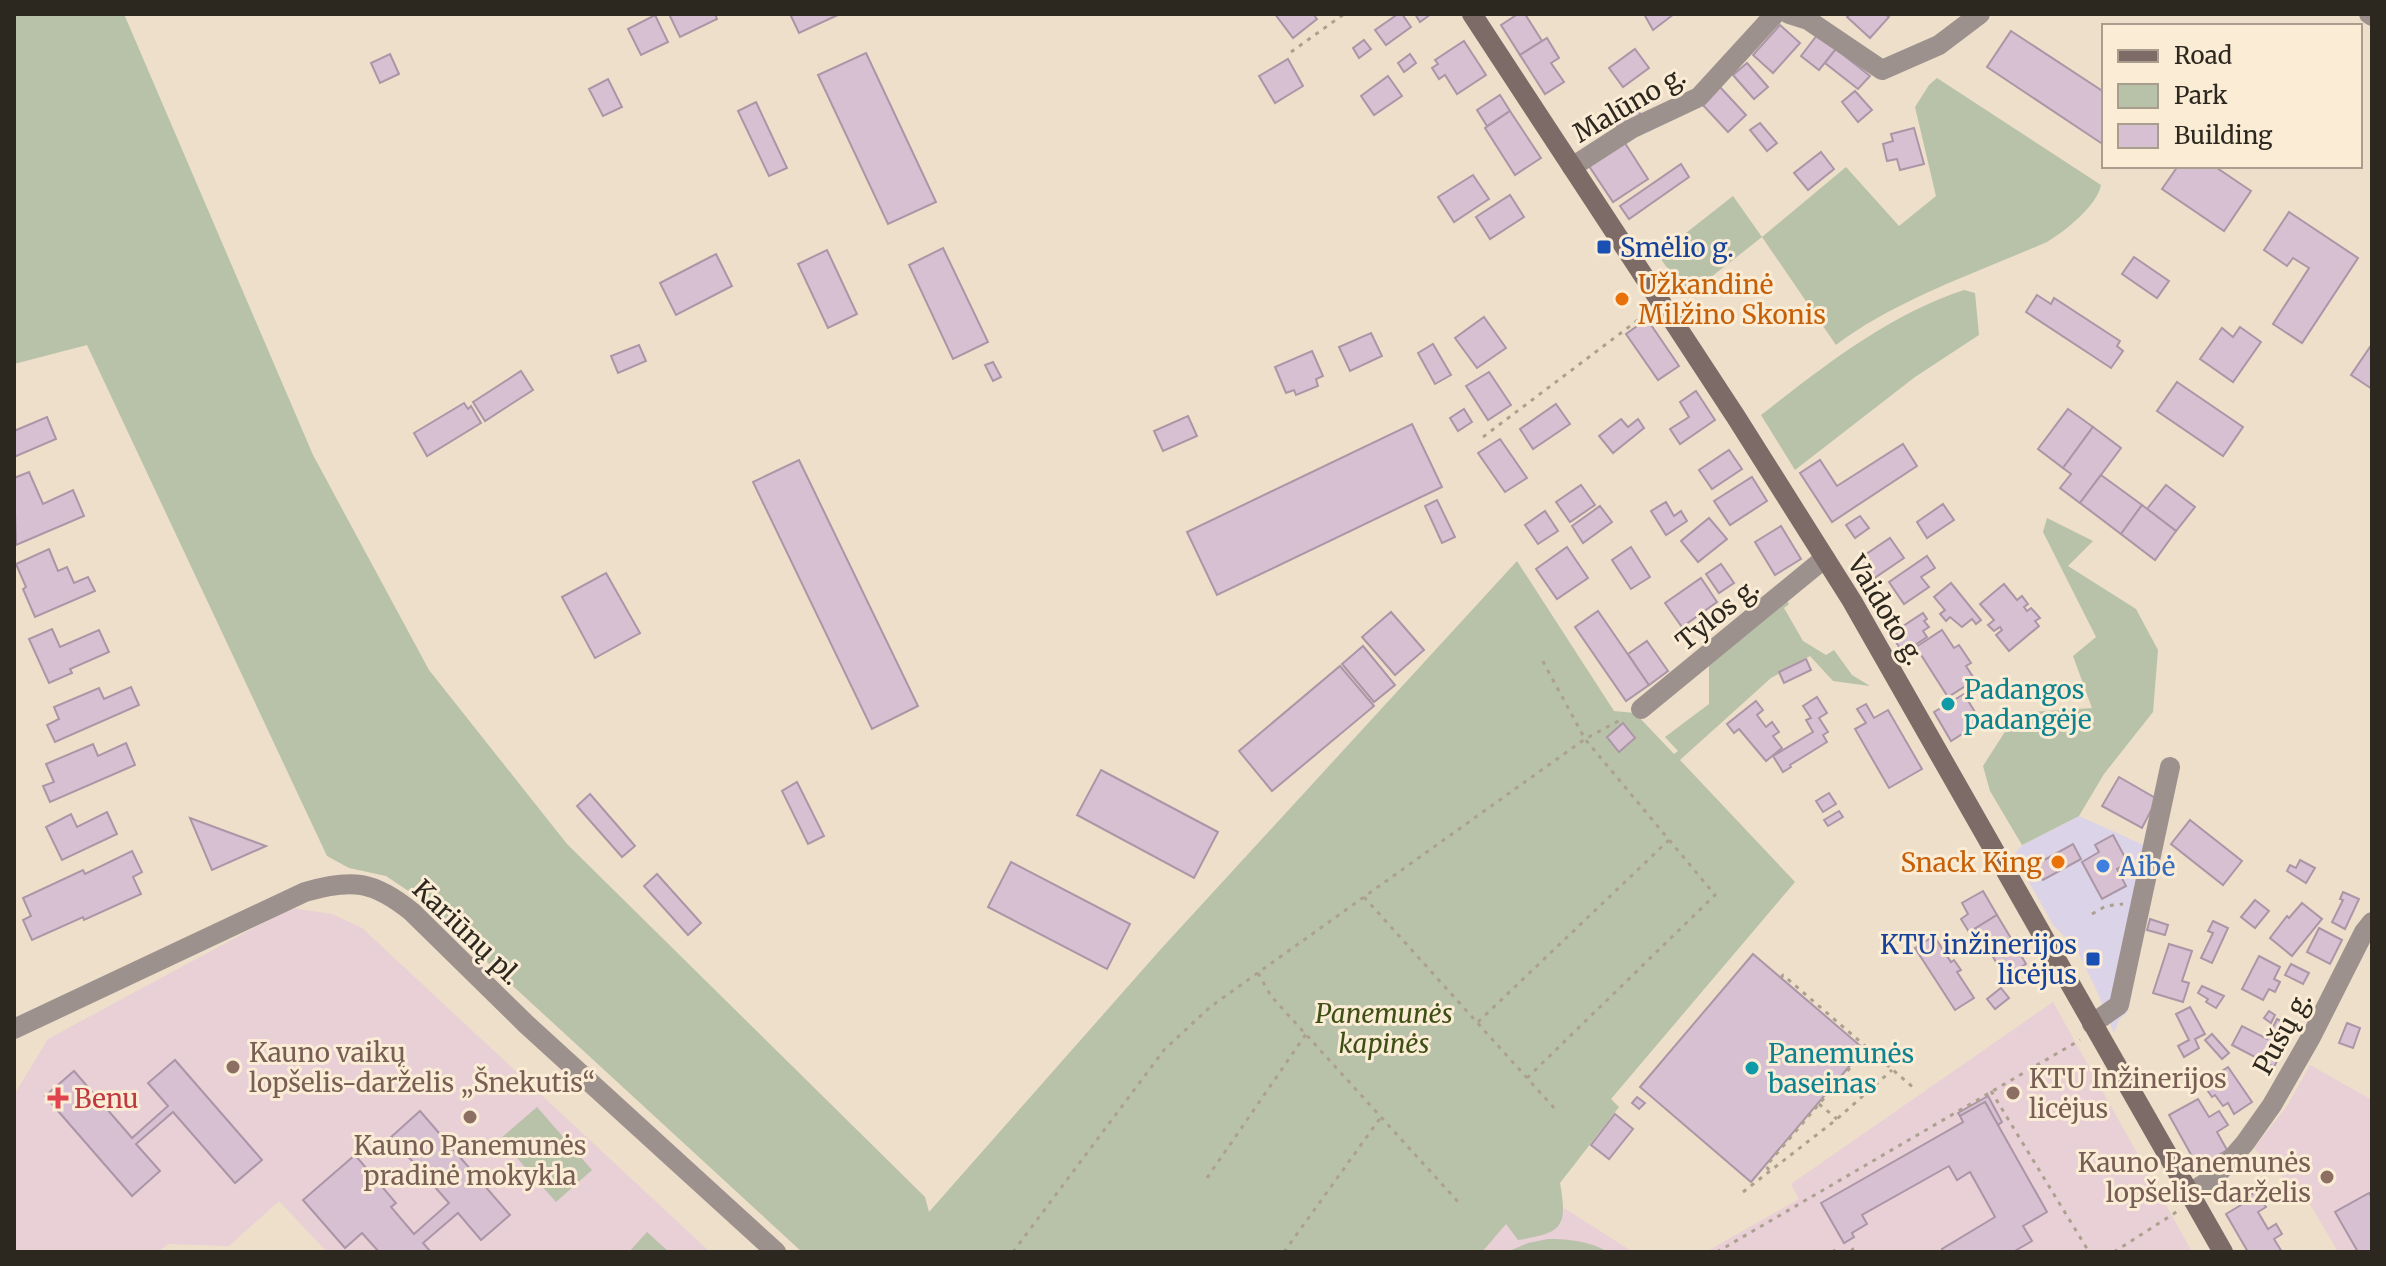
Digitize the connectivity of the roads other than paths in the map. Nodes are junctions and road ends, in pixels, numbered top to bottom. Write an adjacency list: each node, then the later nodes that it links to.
1 (1472, 14): 5 (main road, Vaidoto g.)
2 (1775, 14): 5 (street, Malūno g.)
3 (1789, 14): 4 (street)
4 (1980, 14)
5 (1572, 167): 6 (main road, Vaidoto g.)
6 (1825, 558): 7 (street, Tylos g.); 10 (main road, Vaidoto g.)
7 (1641, 709)
8 (2170, 767): 10 (street)
9 (2372, 922): 12 (street, Pušų g.)
10 (2094, 1027): 12 (main road, Vaidoto g.)
11 (14, 1029): 13 (street, Kariūnų pl.)
12 (2192, 1197): 14 (main road, Vaidoto g.)
13 (776, 1252)
14 (2223, 1252)

